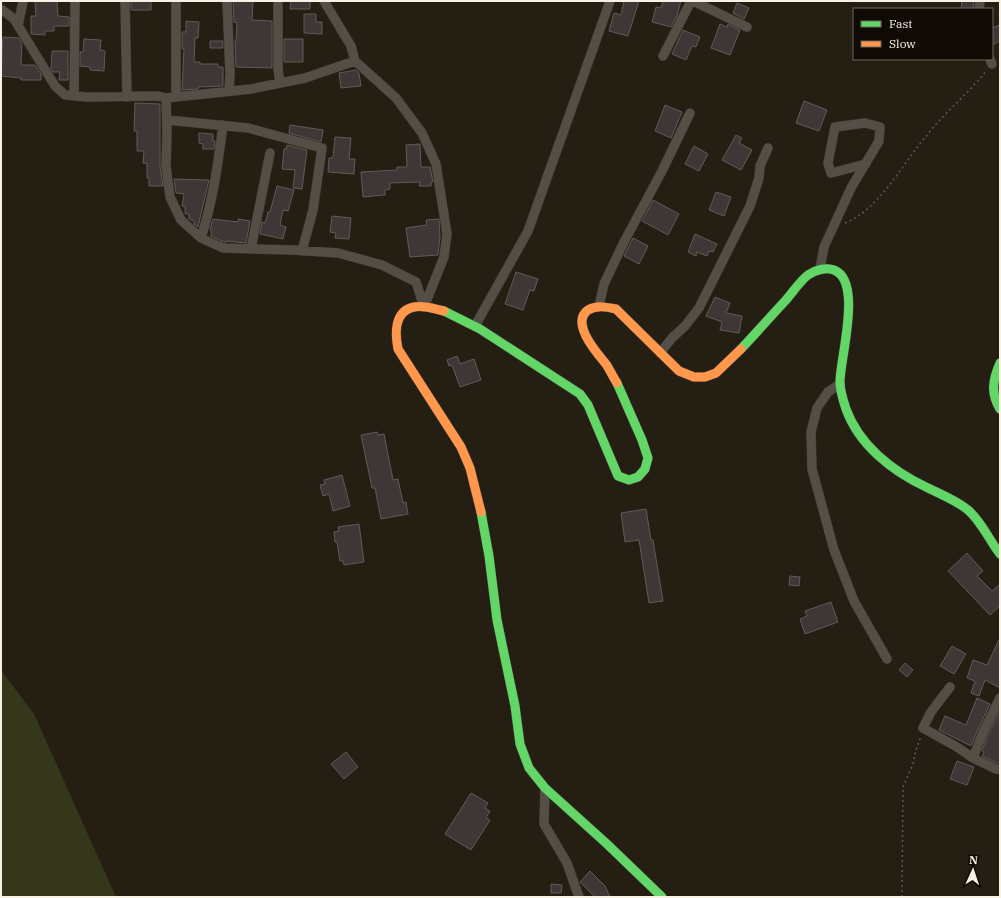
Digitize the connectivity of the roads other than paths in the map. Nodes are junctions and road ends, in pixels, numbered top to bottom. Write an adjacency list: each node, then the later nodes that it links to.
1 (23, 1): 11 (street)
2 (75, 1): 17 (street)
3 (125, 1): 18 (street)
4 (176, 1): 19 (street)
5 (227, 1): 16 (street)
6 (278, 1): 15 (street)
7 (324, 1): 14 (street)
8 (610, 1): 33 (street)
9 (692, 1): 12 (street); 13 (street)
10 (1, 9): 11 (street)
11 (18, 26): 17 (street)
12 (747, 27)
13 (663, 56)
14 (355, 61): 15 (street); 32 (street)
15 (280, 83): 16 (street)
16 (229, 91): 19 (street)
17 (74, 96): 18 (street)
18 (127, 96): 20 (street)
19 (176, 96): 20 (street)
20 (166, 98): 22 (street)
21 (690, 113): 31 (street)
22 (167, 120): 23 (street); 27 (street)
23 (223, 125): 27 (street); 29 (street)
24 (768, 148): 34 (street)
25 (270, 152): 28 (street)
26 (866, 164): 26 (street); 30 (street)
27 (201, 238): 28 (street)
28 (251, 249): 29 (street)
29 (302, 251): 32 (street)
30 (820, 270): 34 (main road); 36 (main road)
31 (599, 306): 33 (main road); 34 (main road)
32 (424, 307): 33 (main road); 44 (main road)
33 (475, 326)
34 (660, 353)
35 (1000, 363): 37 (main road)
36 (840, 384): 38 (main road); 39 (street)
37 (1000, 409)
38 (1000, 554)
39 (887, 658)
40 (950, 687): 42 (street)
41 (1000, 698): 42 (street)
42 (973, 758): 43 (street)
43 (1000, 770)
44 (545, 788): 45 (street); 46 (main road)
45 (579, 897)
46 (662, 897)

